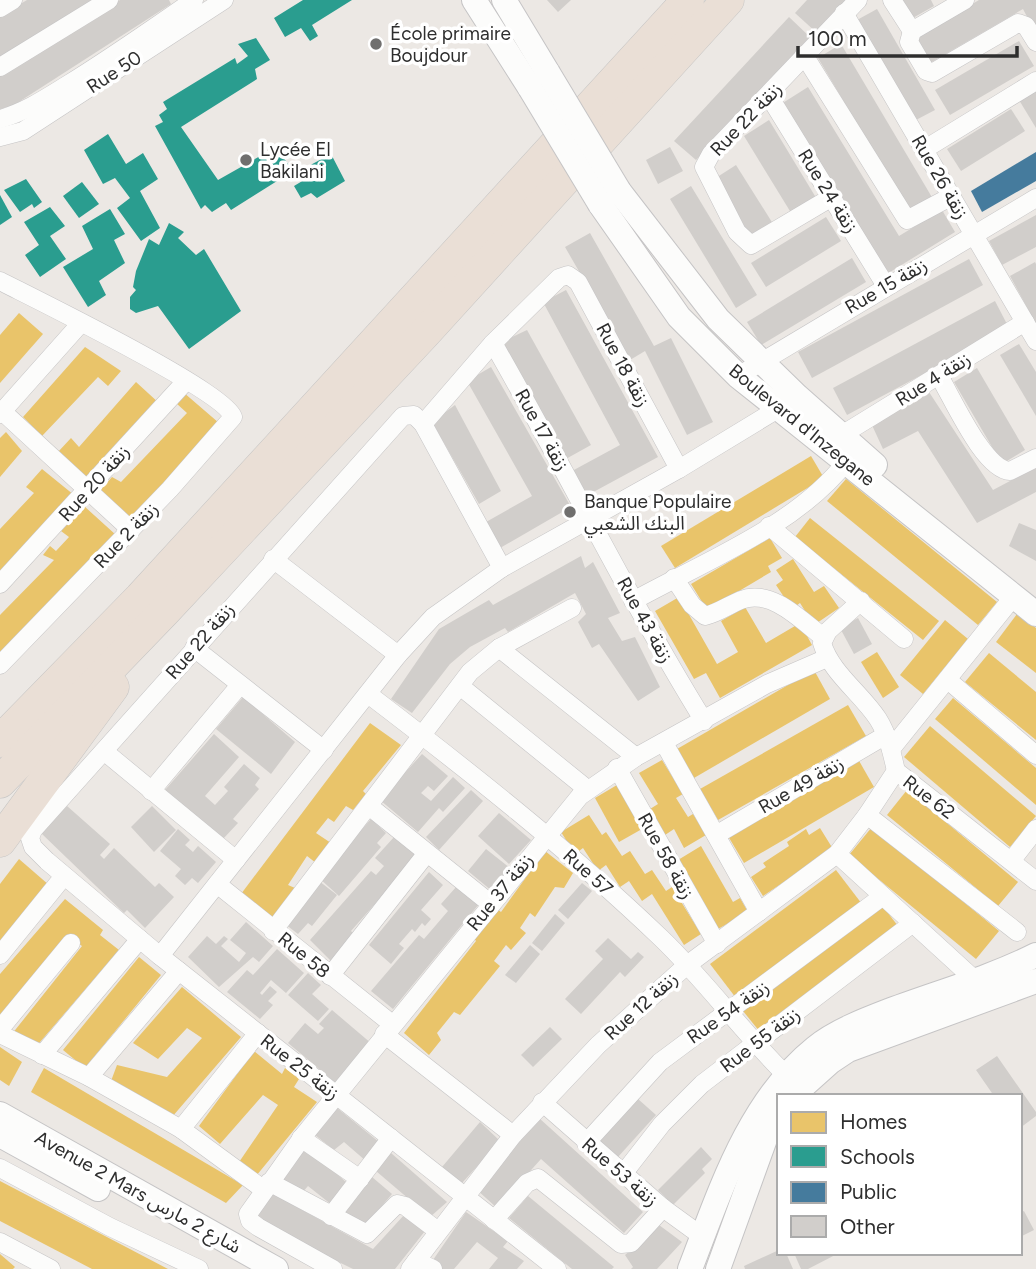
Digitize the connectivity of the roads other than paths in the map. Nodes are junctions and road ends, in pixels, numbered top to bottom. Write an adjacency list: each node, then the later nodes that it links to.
1 (13, 0): 12 (street)
2 (109, 0): 17 (street)
3 (194, 0): 21 (street, Rue 50)
4 (224, 0): 22 (street, Rue 50)
5 (474, 0): 18 (street)
6 (504, 0): 18 (street)
7 (688, 0): 58 (highway)
8 (728, 0): 58 (highway)
9 (858, 0): 13 (street, Rue 22 زنقة)
10 (892, 0): 14 (street)
11 (955, 3): 14 (street)
12 (0, 8)
13 (844, 13): 16 (street, Rue 22 زنقة); 23 (street, Rue 26 زنقة)
14 (912, 31): 15 (street)
15 (1036, 42)
16 (804, 55): 20 (street, Rue 22 زنقة); 24 (street)
17 (0, 67)
18 (539, 80): 26 (street, bridge)
19 (1036, 81): 23 (street)
20 (769, 96): 25 (street, Rue 24 زنقة); 25 (street, Rue 22 زنقة)
21 (0, 119)
22 (0, 137)
23 (925, 149): 24 (street, Rue 26 زنقة)
24 (951, 196): 28 (street, Rue 26 زنقة)
25 (832, 197): 30 (street, Rue 24 زنقة)
26 (609, 198): 35 (street, Boulevard d'Inzegane); 36 (street, Boulevard d'Inzegane)
27 (1036, 198): 28 (street, Rue 15 زنقة)
28 (973, 236): 30 (street, Rue 15 زنقة); 31 (street, Rue 26 زنقة)
29 (0, 281): 32 (street)
30 (886, 286): 35 (street, Rue 15 زنقة)
31 (1025, 322): 33 (street, Rue 26 زنقة); 37 (street, Rue 4 زنقة)
32 (81, 323): 38 (street); 41 (street)
33 (1036, 341)
34 (493, 343): 42 (street); 46 (street, Rue 18 زنقة); 48 (street, Rue 17 زنقة)
35 (762, 360): 36 (street, Rue 15 زنقة); 39 (street, Boulevard d'Inzegane)
36 (738, 376): 40 (street, Boulevard d'Inzegane)
37 (939, 376): 43 (street, Rue 4 زنقة); 44 (street)
38 (186, 381): 47 (street, Rue 20 زنقة); 50 (street, Rue 2 زنقة)
39 (797, 396): 40 (street); 43 (street, Boulevard d'Inzegane)
40 (776, 410): 45 (street, Boulevard d'Inzegane); 46 (street)
41 (1, 413): 47 (street)
42 (423, 424): 51 (street, Rue 22 زنقة); 52 (street)
43 (840, 436): 55 (street, Boulevard d'Inzegane)
44 (1036, 458)
45 (846, 462): 49 (street); 55 (street, Boulevard d'Inzegane)
46 (679, 469): 48 (street)
47 (88, 490): 50 (street); 54 (street, Rue 20 زنقة)
48 (591, 517): 52 (street); 56 (street, Rue 43 زنقة)
49 (769, 526): 53 (street); 57 (street)
50 (131, 530): 67 (street, Rue 2 زنقة)
51 (273, 559): 63 (street, Rue 22 زنقة); 65 (street)
52 (502, 568): 65 (street)
53 (674, 578): 56 (street); 61 (street)
54 (0, 584)
55 (1025, 596): 60 (street, Boulevard d'Inzegane); 68 (street, Rue 49 زنقة)
56 (634, 601): 73 (street, Rue 43 زنقة)
57 (861, 601): 61 (street); 62 (street)
58 (152, 605): 72 (highway); 75 (highway); 84 (highway); 92 (highway)
59 (572, 608): 64 (street)
60 (1036, 614)
61 (824, 638): 66 (street)
62 (904, 639)
63 (194, 648): 69 (street); 79 (street, Rue 22 زنقة)
64 (499, 648): 70 (street); 81 (street)
65 (398, 655): 71 (street)
66 (827, 658): 73 (street, Rue 37 زنقة); 76 (street, Rue 62)
67 (0, 665)
68 (948, 681): 76 (street, Rue 49 زنقة); 80 (street)
69 (240, 685): 78 (street); 86 (street)
70 (460, 686): 74 (street); 85 (street)
71 (368, 694): 74 (street, Rue 57); 78 (street)
72 (0, 716)
73 (704, 721): 77 (street, Rue 37 زنقة)
74 (423, 736): 87 (street); 90 (street, Rue 57)
75 (0, 741)
76 (889, 742): 83 (street, Rue 62); 91 (street, Rue 49 زنقة)
77 (664, 743): 81 (street, Rue 37 زنقة); 91 (street)
78 (324, 750): 95 (street)
79 (105, 752): 86 (street); 97 (street, Rue 22 زنقة)
80 (1036, 755)
81 (636, 757): 82 (street, Rue 37 زنقة)
82 (617, 768): 85 (street, Rue 37 زنقة); 109 (street, Rue 58 زنقة)
83 (896, 771): 88 (street, Rue 12 زنقة); 96 (street, Rue 62)
84 (0, 782)
85 (587, 789): 90 (street, Rue 37 زنقة)
86 (152, 791): 95 (street)
87 (369, 806): 93 (street); 105 (street)
88 (867, 815): 94 (street, Rue 12 زنقة); 106 (street)
89 (1036, 830): 96 (street)
90 (546, 834): 102 (street, Rue 37 زنقة); 113 (street, Rue 57)
91 (716, 835): 103 (street)
92 (0, 841)
93 (427, 853): 102 (street); 115 (street)
94 (836, 854): 101 (street); 103 (street, Rue 12 زنقة)
95 (236, 860): 100 (street)
96 (1012, 860): 99 (street, Rue 62)
97 (47, 861): 98 (street, Rue 25 زنقة)
98 (64, 876): 107 (street, Rue 25 زنقة); 110 (street)
99 (1036, 881)
100 (217, 884): 105 (street, Rue 58); 112 (street)
101 (883, 896): 104 (street); 118 (street, Rue 54 زنقة)
102 (491, 904): 119 (street, Rue 37 زنقة)
103 (759, 912): 109 (street, Rue 12 زنقة)
104 (914, 923): 116 (street); 122 (street, Rue 55 زنقة)
105 (274, 930): 115 (street, Rue 58)
106 (1017, 932)
107 (140, 939): 112 (street, Rue 25 زنقة); 123 (street)
108 (71, 943): 120 (street)
109 (717, 944): 113 (street, Rue 12 زنقة)
110 (0, 955)
111 (1036, 955): 116 (street)
112 (160, 956): 114 (street, Rue 25 زنقة)
113 (687, 965): 118 (street, Rue 57); 127 (street, Rue 12 زنقة)
114 (179, 971): 121 (street, Rue 25 زنقة); 124 (street)
115 (330, 976): 119 (street, Rue 58)
116 (975, 980): 125 (street)
117 (1036, 981): 125 (street)
118 (731, 1012): 122 (street, Rue 57); 135 (street, Rue 54 زنقة)
119 (388, 1029): 126 (street, Rue 37 زنقة); 132 (street, Rue 58)
120 (0, 1031): 123 (street)
121 (258, 1033): 126 (street, Rue 25 زنقة); 130 (street)
122 (755, 1044): 125 (street, Rue 57); 137 (street, Rue 55 زنقة)
123 (42, 1055): 124 (street)
124 (89, 1077): 130 (street)
125 (790, 1085): 145 (street)
126 (336, 1095): 133 (street, Rue 37 زنقة); 134 (street, Rue 25 زنقة)
127 (542, 1102): 132 (street, Rue 12 زنقة); 135 (street, Rue 53 زنقة)
128 (0, 1114): 153 (street, Avenue 2 Mars شارع 2 مارس)
129 (777, 1118): 149 (street)
130 (181, 1129): 139 (street)
131 (0, 1135): 152 (street, Avenue 2 Mars شارع 2 مارس)
132 (513, 1135): 140 (street, Rue 12 زنقة)
133 (301, 1138): 138 (street); 139 (street, Rue 37 زنقة)
134 (391, 1138): 138 (street); 140 (street, Rue 25 زنقة)
135 (586, 1143): 137 (street, Rue 53 زنقة)
136 (0, 1168): 151 (street)
137 (623, 1174): 141 (street, Rue 53 زنقة)
138 (360, 1179): 142 (street)
139 (266, 1186): 142 (street); 154 (street, Rue 37 زنقة)
140 (464, 1196): 143 (street, Rue 25 زنقة); 144 (street, Rue 12 زنقة)
141 (663, 1209): 143 (street); 145 (street, Rue 53 زنقة)
142 (331, 1216): 144 (street)
143 (494, 1220): 147 (street, Rue 25 زنقة)
144 (438, 1231): 148 (street, Rue 12 زنقة)
145 (703, 1237): 157 (street)
146 (0, 1242): 150 (street)
147 (537, 1263): 156 (street, Rue 25 زنقة)
148 (413, 1265): 155 (street)
149 (722, 1266)
150 (47, 1268)
151 (199, 1269)
152 (247, 1269)
153 (276, 1269)
154 (333, 1269)
155 (433, 1269)
156 (557, 1269)
157 (690, 1269)

